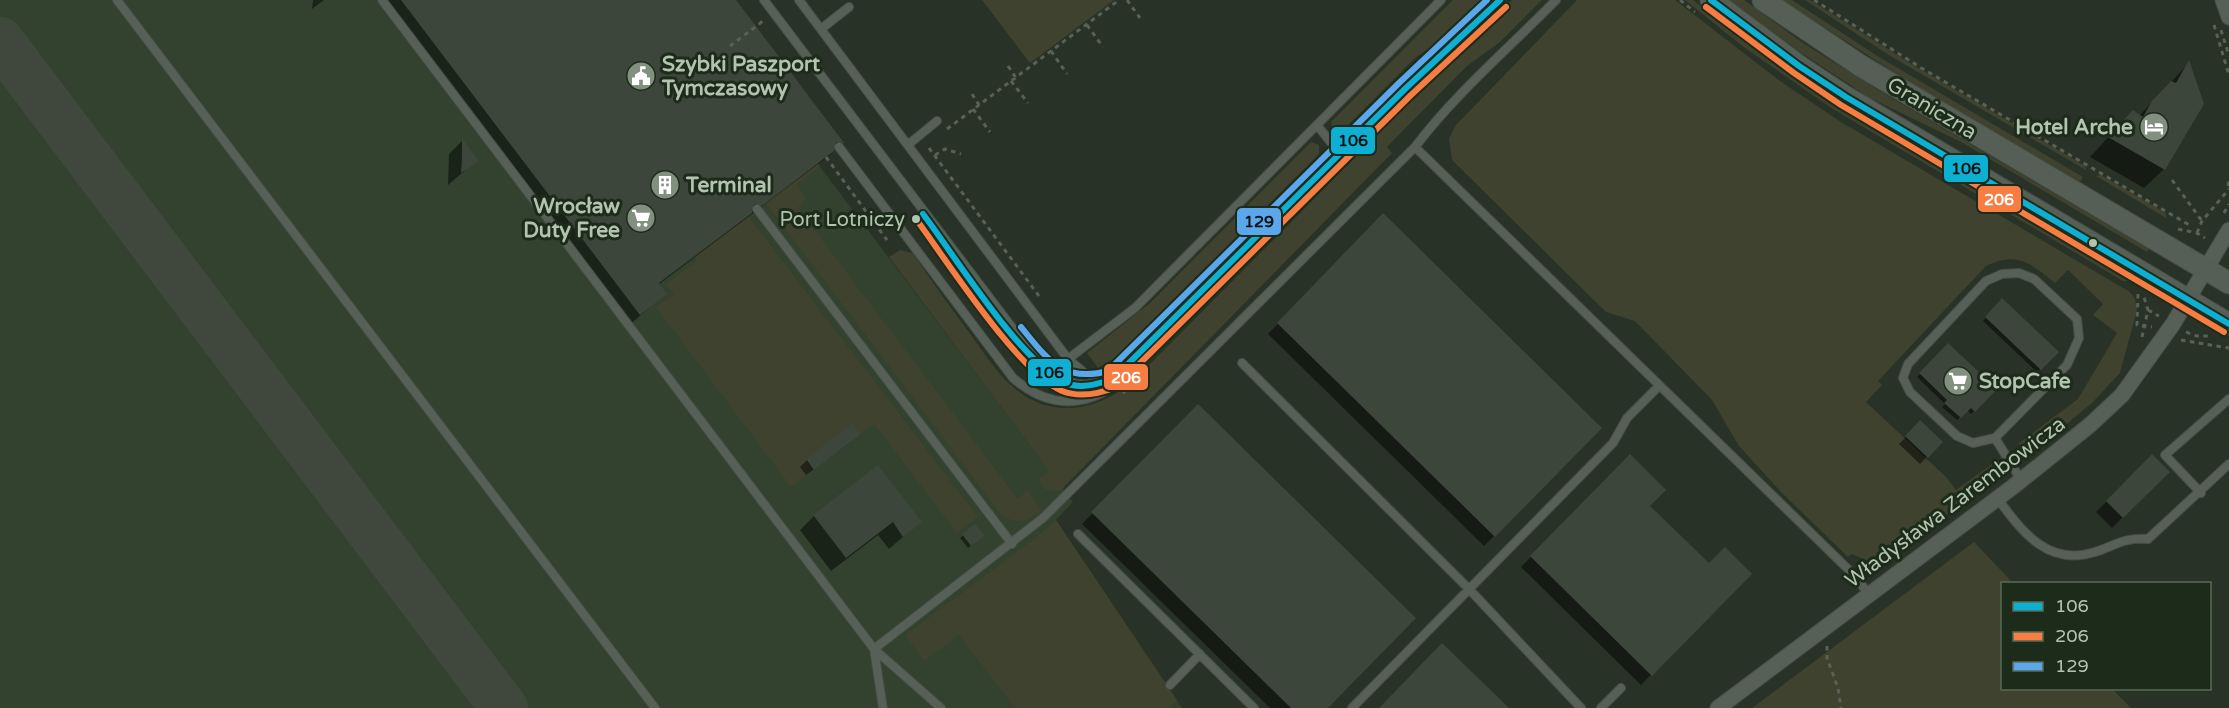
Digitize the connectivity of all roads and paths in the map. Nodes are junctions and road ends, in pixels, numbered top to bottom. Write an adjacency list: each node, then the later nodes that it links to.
1 (117, 0): 89 (lane)
2 (382, 0): 85 (lane)
3 (764, 0): 72 (lane)
4 (800, 0): 20 (lane)
5 (1119, 0): 19 (path)
6 (1127, 0): 17 (path)
7 (1441, 0): 34 (lane)
8 (1500, 0): 42 (lane)
9 (1556, 0): 39 (lane)
10 (1711, 0): 61 (main road, Graniczna)
11 (1763, 0): 58 (main road, Graniczna)
12 (1814, 0): 45 (path)
13 (2223, 0): 16 (street)
14 (849, 7): 20 (lane)
15 (770, 16): 21 (path)
16 (2229, 17)
17 (1140, 18)
18 (2212, 19): 26 (path)
19 (1087, 25): 22 (path); 23 (path)
20 (821, 28): 37 (lane)
21 (730, 46)
22 (1103, 47)
23 (1051, 51): 25 (path); 27 (path)
24 (1008, 66): 27 (path)
25 (1067, 74)
26 (2229, 75)
27 (1016, 78): 28 (path)
28 (1011, 81): 30 (path); 31 (path)
29 (972, 94): 31 (path)
30 (1028, 103)
31 (979, 105): 32 (path)
32 (973, 110): 35 (path); 36 (path)
33 (937, 122): 37 (lane)
34 (1317, 125): 42 (lane); 70 (lane)
35 (945, 130)
36 (990, 132)
37 (909, 144): 70 (lane)
38 (839, 147): 72 (lane)
39 (1415, 147): 73 (lane); 81 (lane)
40 (929, 148): 43 (path)
41 (961, 154): 43 (path)
42 (1340, 154): 72 (lane)
43 (935, 155): 62 (path)
44 (826, 157): 57 (path)
45 (2093, 168): 46 (path); 51 (path)
46 (2091, 173)
47 (2172, 180): 52 (path)
48 (2229, 180): 49 (path)
49 (2228, 187): 52 (path)
50 (757, 209): 81 (lane)
51 (2174, 221): 53 (path); 55 (path)
52 (2202, 221): 55 (path)
53 (2191, 226)
54 (2229, 230): 58 (street, Władysława Zarembowicza)
55 (2197, 233): 56 (path)
56 (2205, 238)
57 (887, 240)
58 (2207, 270): 59 (main road, Graniczna); 61 (street, Władysława Zarembowicza)
59 (2229, 283)
60 (2145, 288): 63 (path)
61 (2189, 300): 65 (main road, Graniczna); 77 (street, Władysława Zarembowicza)
62 (1045, 304)
63 (2148, 310): 64 (path); 67 (path)
64 (2157, 315)
65 (2221, 330): 66 (path)
66 (2186, 332)
67 (2142, 339)
68 (2178, 340): 69 (path)
69 (2229, 348)
70 (1068, 359): 72 (lane)
71 (1242, 363): 82 (lane)
72 (1113, 379)
73 (1659, 386): 82 (lane); 83 (lane)
74 (2229, 399): 78 (lane)
75 (1995, 438): 75 (lane); 77 (lane)
76 (2229, 464): 78 (lane)
77 (2021, 480): 79 (street, Władysława Zarembowicza)
78 (2200, 493): 79 (lane)
79 (1997, 498): 83 (street, Władysława Zarembowicza)
80 (1078, 534): 86 (lane)
81 (1012, 544): 85 (lane)
82 (1469, 589): 93 (lane); 94 (lane)
83 (1869, 594): 84 (street, Władysława Zarembowicza)
84 (1827, 626): 96 (street, Władysława Zarembowicza); 97 (path)
85 (874, 649): 90 (lane); 91 (lane)
86 (1200, 654): 87 (lane); 92 (lane)
87 (1170, 685)
88 (1621, 688): 95 (lane)
89 (655, 708)
90 (883, 708)
91 (942, 708)
92 (1254, 708)
93 (1352, 708)
94 (1581, 708)
95 (1601, 708)
96 (1718, 708)
97 (1841, 708)

